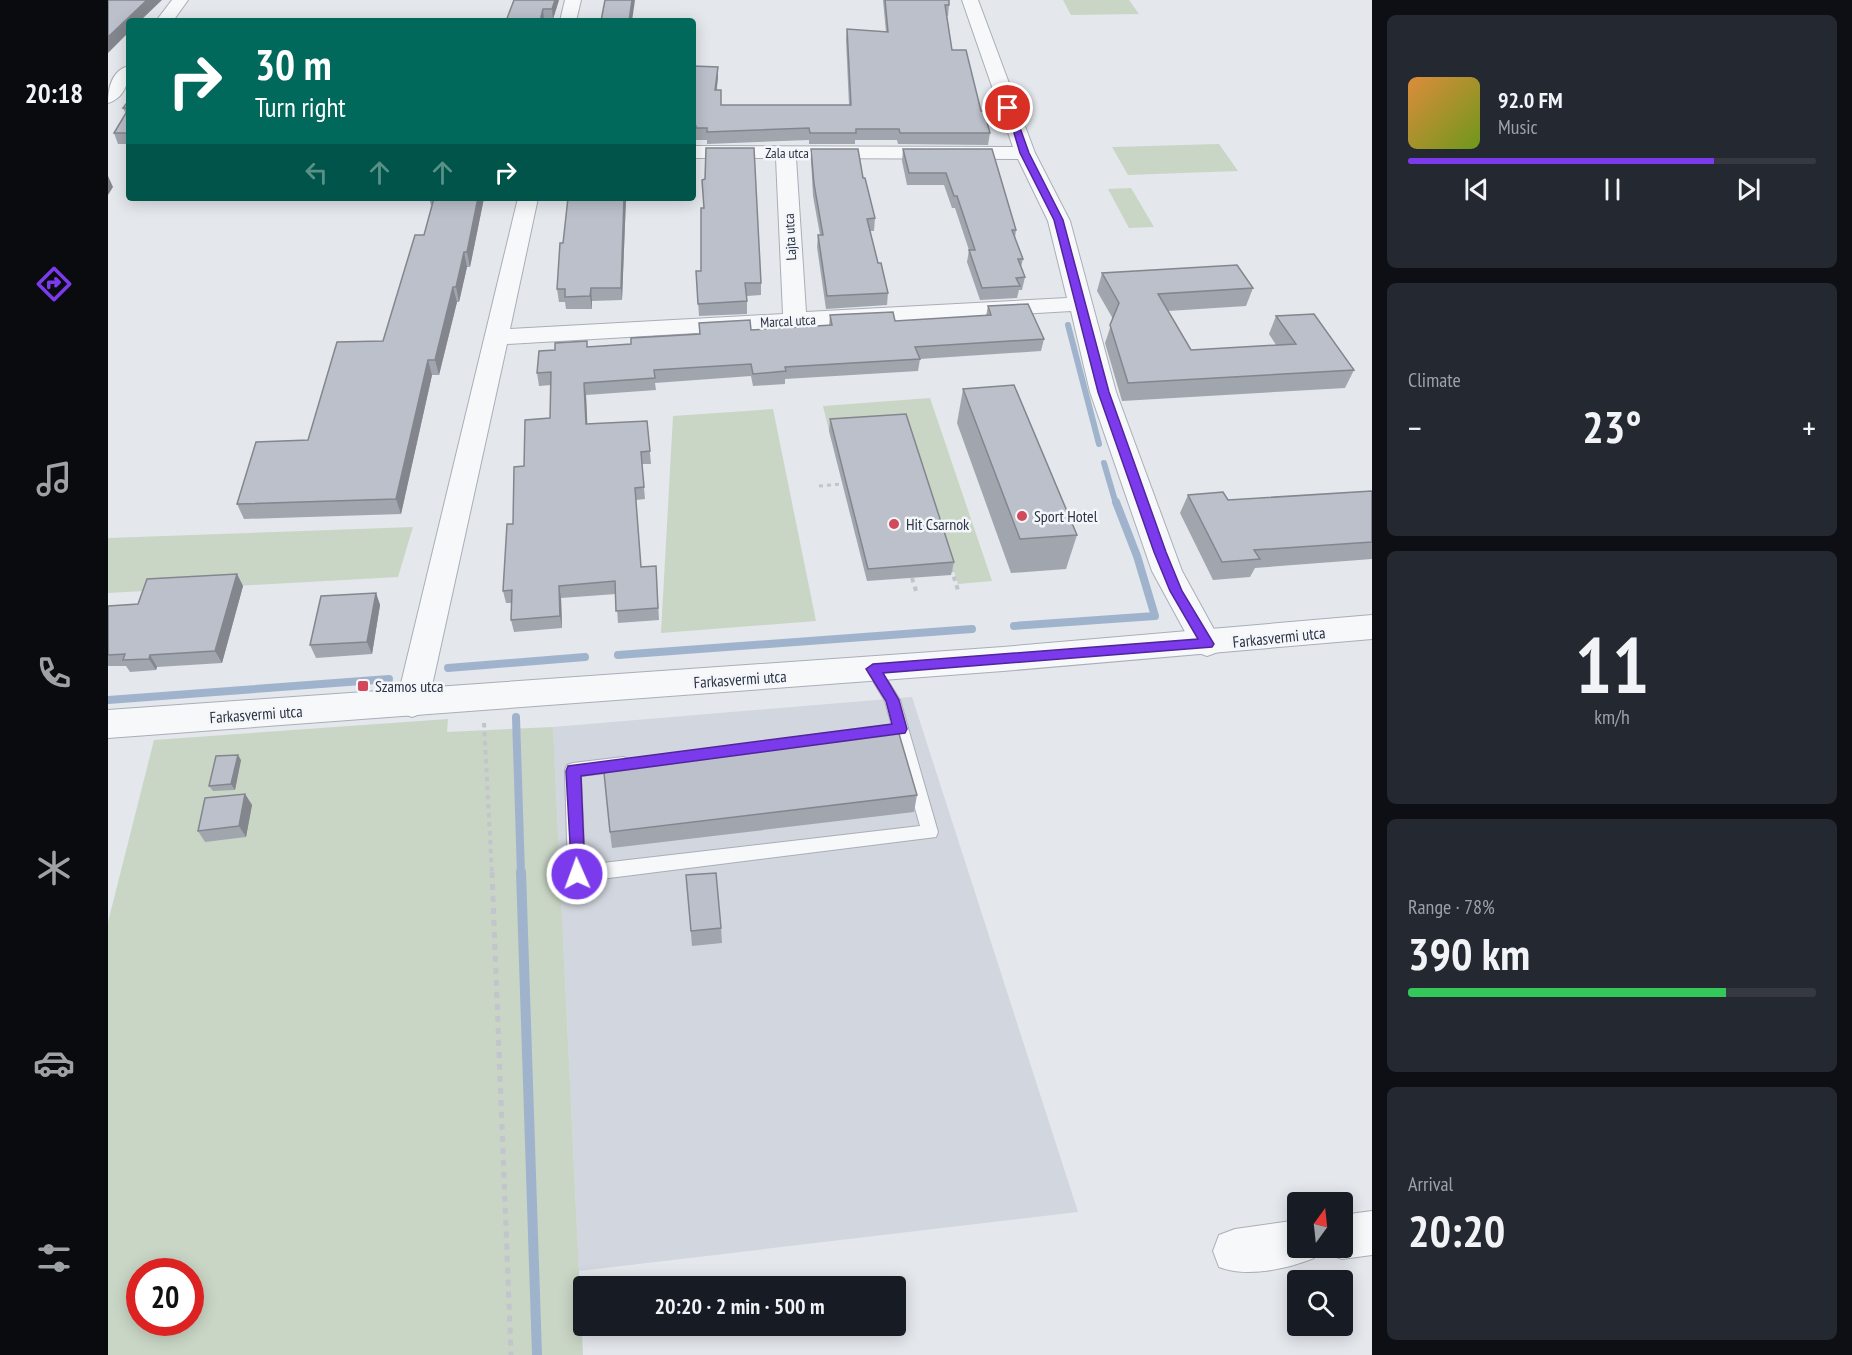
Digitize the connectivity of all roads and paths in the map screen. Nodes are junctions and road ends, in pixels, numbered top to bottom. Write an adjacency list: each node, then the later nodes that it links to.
1 (180, 0): 4 (street)
2 (573, 0): 5 (street)
3 (970, 0): 10 (street)
4 (166, 18)
5 (569, 18)
6 (126, 74): 7 (street)
7 (108, 97)
8 (696, 152): 9 (street, Zala utca)
9 (786, 153): 10 (street, Zala utca); 13 (street, Lajta utca)
10 (1025, 153): 12 (street)
11 (527, 201): 14 (street)
12 (1079, 304): 13 (street, Marcal utca); 22 (street)
13 (795, 321): 14 (street, Marcal utca)
14 (497, 337): 25 (street)
15 (842, 484): 16 (path)
16 (819, 486)
17 (947, 556): 19 (path)
18 (912, 578): 20 (path)
19 (958, 590)
20 (916, 594)
21 (1372, 627): 22 (street, Farkasvermi utca)
22 (1207, 644): 23 (street, Farkasvermi utca)
23 (873, 669): 24 (street, Farkasvermi utca); 27 (lane)
24 (483, 699): 25 (street, Farkasvermi utca); 32 (path)
25 (412, 704): 26 (street, Farkasvermi utca)
26 (108, 724)
27 (643, 762)
28 (1372, 1233): 29 (street)
29 (1353, 1236)
30 (1287, 1244): 31 (street)
31 (1235, 1251)
32 (512, 1355)

